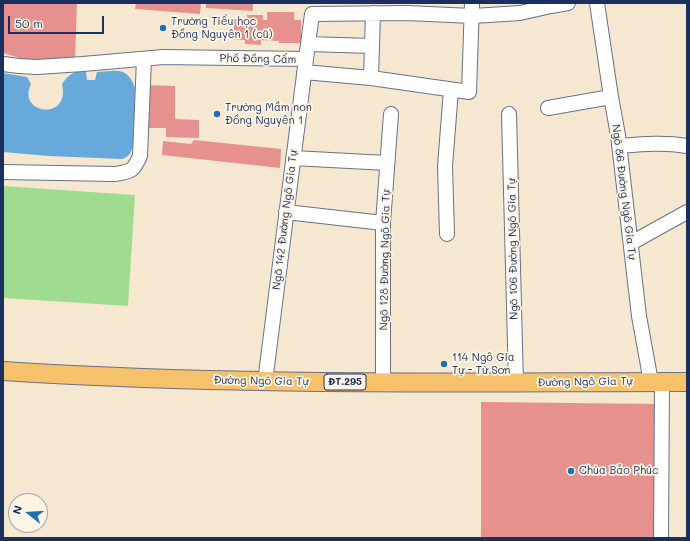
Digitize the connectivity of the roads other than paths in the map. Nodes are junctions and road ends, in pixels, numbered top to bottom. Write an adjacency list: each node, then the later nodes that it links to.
1 (568, 3): 4 (street, Phố Đồng Cẩm)
2 (596, 3): 13 (street, Ngõ 86 Đường Ngô Gia Tự)
3 (311, 8): 5 (street, Phố Đồng Cẩm); 6 (street, Phố Đồng Cẩm)
4 (472, 9): 5 (street, Phố Đồng Cẩm); 12 (street)
5 (373, 13): 7 (street)
6 (308, 44): 7 (street); 10 (street, Phố Đồng Cẩm)
7 (372, 46): 11 (street)
8 (144, 59): 9 (street, Phố Đồng Cẩm); 10 (street, Phố Đồng Cẩm); 21 (street)
9 (3, 64)
10 (305, 66): 11 (street); 19 (street, Ngõ 142 Đường Ngô Gia Tự)
11 (371, 78): 12 (street)
12 (451, 90): 25 (street)
13 (611, 96): 14 (street); 17 (street, Ngõ 86 Đường Ngô Gia Tự)
14 (548, 108)
15 (391, 114): 20 (street, Ngõ 128 Đường Ngô Gia Tự)
16 (509, 114): 32 (street, Ngõ 106 Đường Ngô Gia Tự)
17 (619, 146): 18 (street); 26 (street, Ngõ 86 Đường Ngô Gia Tự)
18 (687, 146)
19 (293, 158): 20 (street); 22 (street, Ngõ 142 Đường Ngô Gia Tự)
20 (387, 163): 24 (street, Ngõ 128 Đường Ngô Gia Tự)
21 (3, 172)
22 (286, 212): 24 (street); 28 (street, Ngõ 142 Đường Ngô Gia Tự)
23 (687, 212): 26 (street)
24 (383, 223): 29 (street, Ngõ 128 Đường Ngô Gia Tự)
25 (447, 234)
26 (631, 243): 30 (street, Ngõ 86 Đường Ngô Gia Tự)
27 (3, 371): 28 (main road, Đường Ngô Gia Tự / ĐT.295)
28 (265, 382): 29 (main road, Đường Ngô Gia Tự / ĐT.295)
29 (384, 382): 32 (main road, Đường Ngô Gia Tự / ĐT.295)
30 (656, 382): 31 (main road, Đường Ngô Gia Tự / ĐT.295); 32 (main road, Đường Ngô Gia Tự / ĐT.295); 33 (street, Ngõ 86 Đường Ngô Gia Tự)
31 (687, 382)
32 (516, 383)
33 (661, 538)

